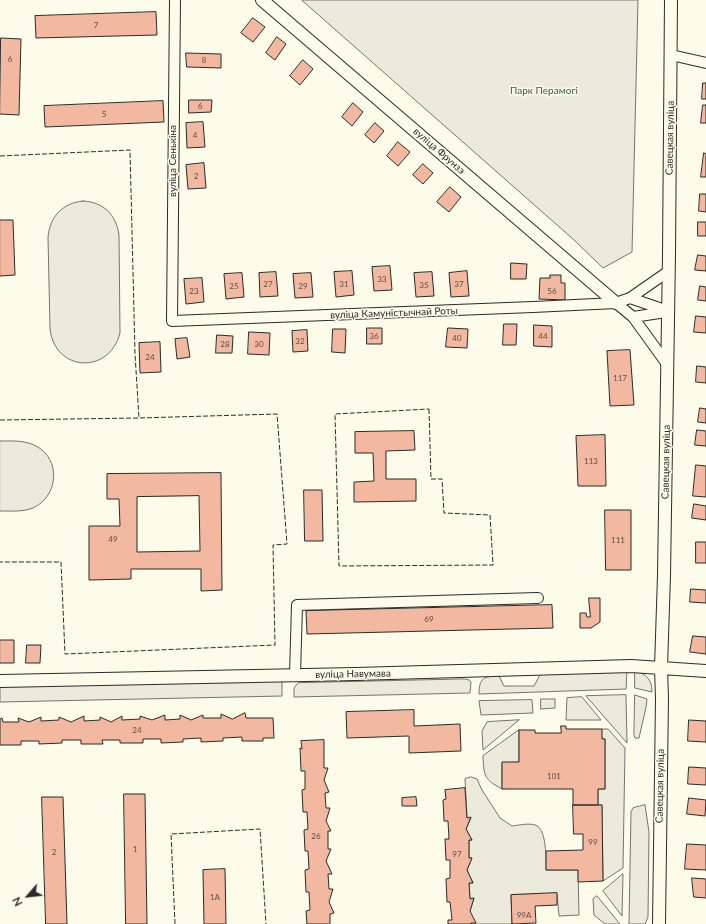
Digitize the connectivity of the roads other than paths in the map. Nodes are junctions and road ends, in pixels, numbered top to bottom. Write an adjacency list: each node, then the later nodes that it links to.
1 (175, 0): 11 (street, вуліца Сенькіна)
2 (262, 0): 8 (street, вуліца Фрунзэ)
3 (671, 0): 4 (street, Савецкая вуліца)
4 (671, 55): 5 (street); 6 (street, Савецкая вуліца)
5 (706, 63)
6 (669, 272): 7 (street); 9 (street, Савецкая вуліца)
7 (630, 298): 8 (street); 9 (street)
8 (616, 303): 10 (street, вуліца Фрунзэ); 11 (street, вуліца Камуністычнай Роты)
9 (668, 311): 10 (street); 12 (street, Савецкая вуліца)
10 (633, 317): 12 (street, вуліца Фрунзэ)
11 (172, 321)
12 (667, 364): 14 (street, Савецкая вуліца)
13 (538, 598): 16 (street)
14 (661, 668): 15 (street, вуліца Навумава); 16 (street, вуліца Навумава); 18 (street, Савецкая вуліца)
15 (706, 671)
16 (295, 675): 17 (street, вуліца Навумава)
17 (0, 681)
18 (659, 924)

